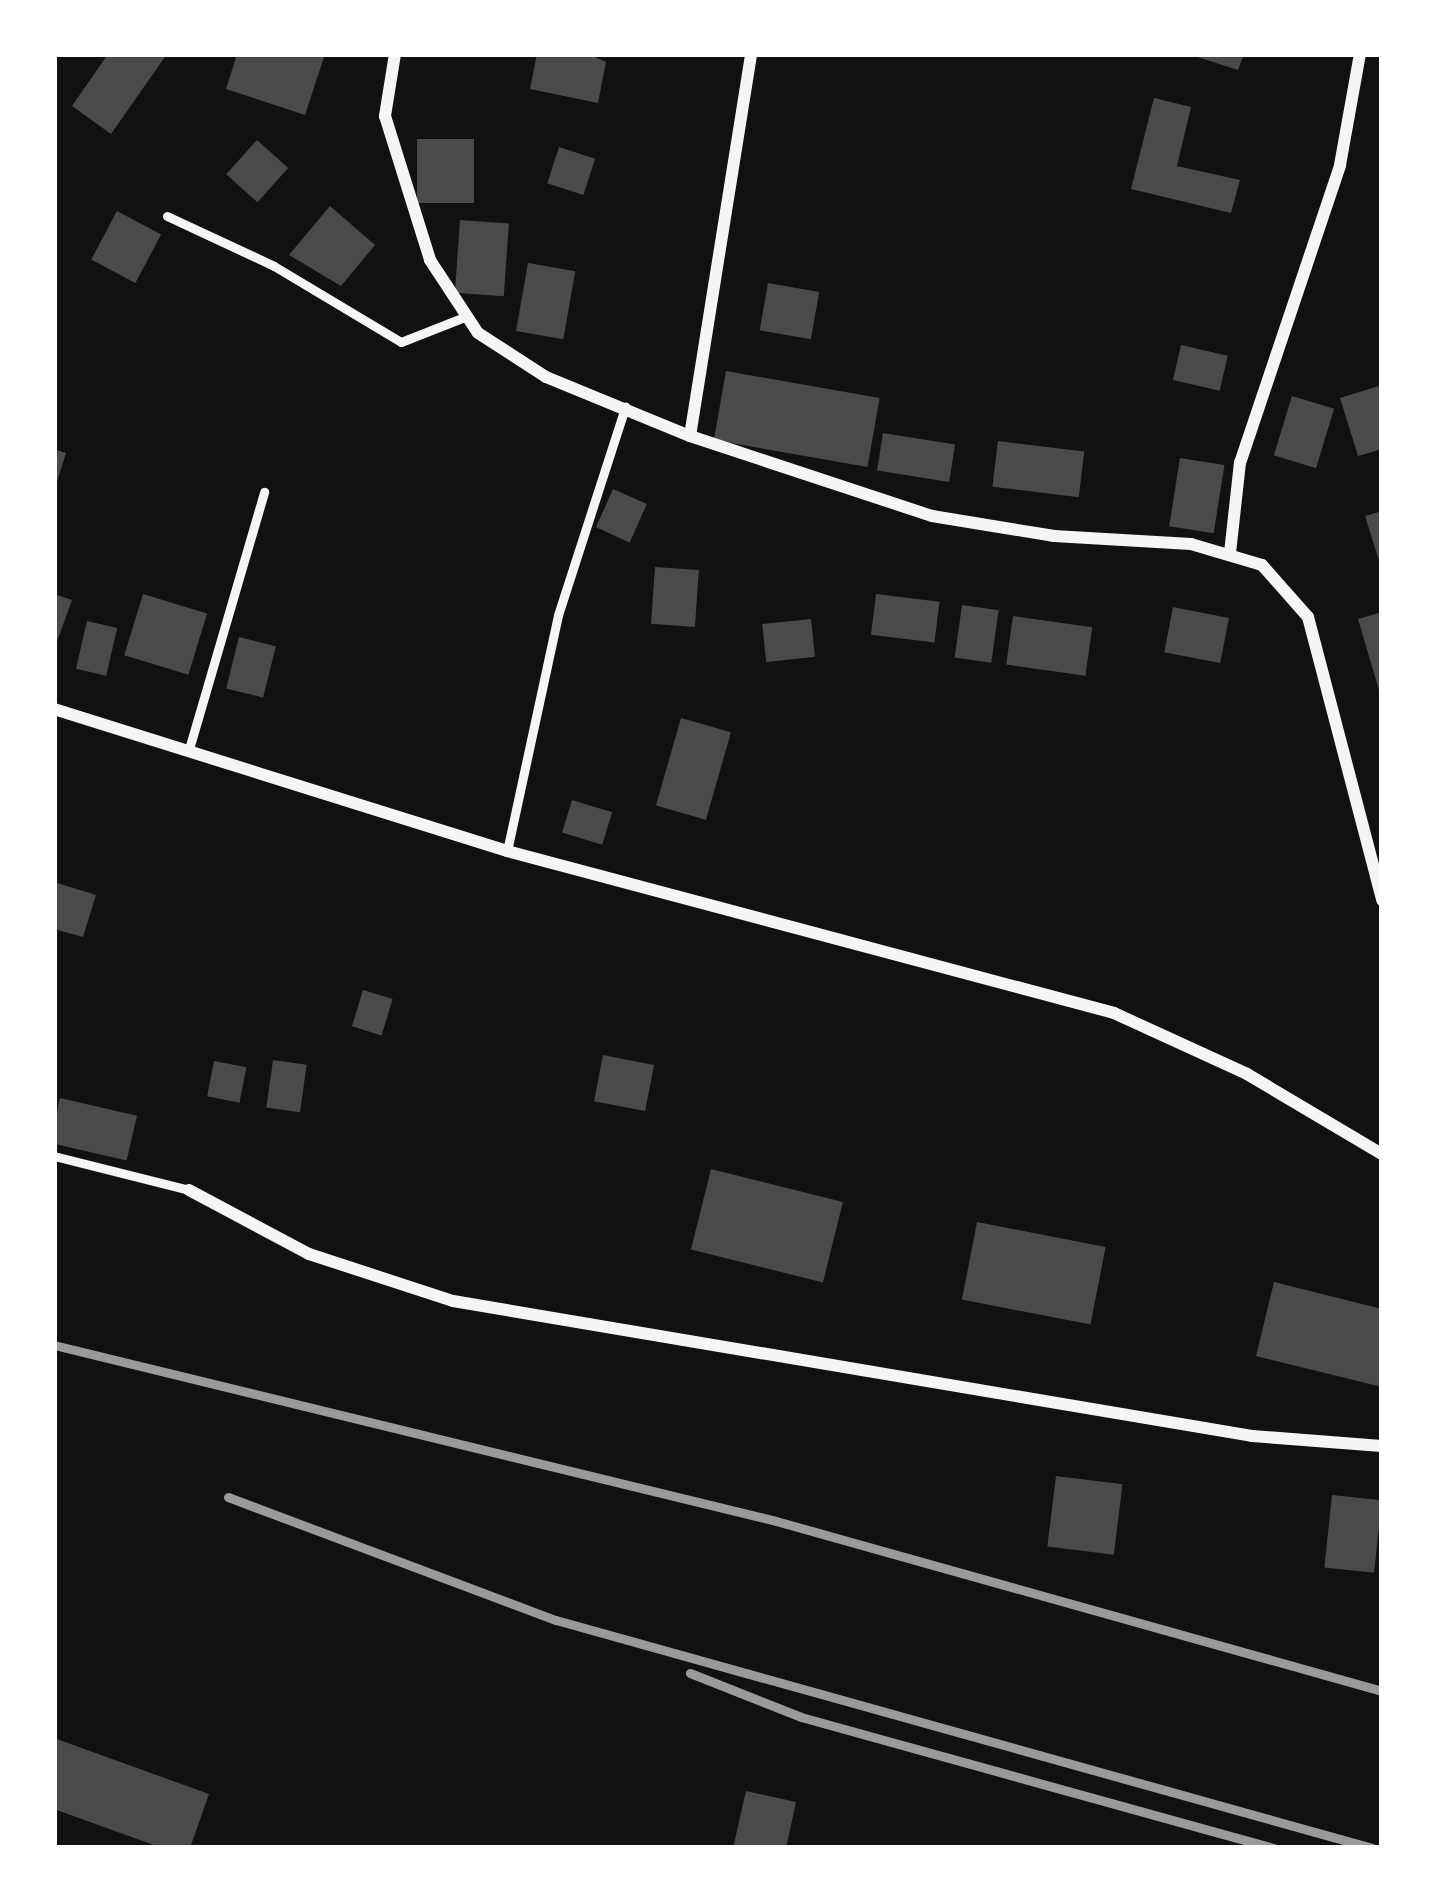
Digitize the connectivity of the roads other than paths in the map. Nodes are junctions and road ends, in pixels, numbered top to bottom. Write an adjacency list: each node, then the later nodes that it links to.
1 (395, 54): 5 (street)
2 (751, 54): 7 (street)
3 (1360, 54): 9 (street)
4 (167, 216): 5 (lane)
5 (467, 316): 6 (street)
6 (625, 407): 7 (street); 12 (lane)
7 (690, 436): 9 (street)
8 (264, 492): 11 (lane)
9 (1230, 553): 13 (street)
10 (54, 709): 11 (street)
11 (189, 749): 12 (street)
12 (507, 851): 14 (street)
13 (1382, 900)
14 (1382, 1154)
15 (54, 1156): 16 (lane)
16 (189, 1190): 17 (street)
17 (1382, 1446)

